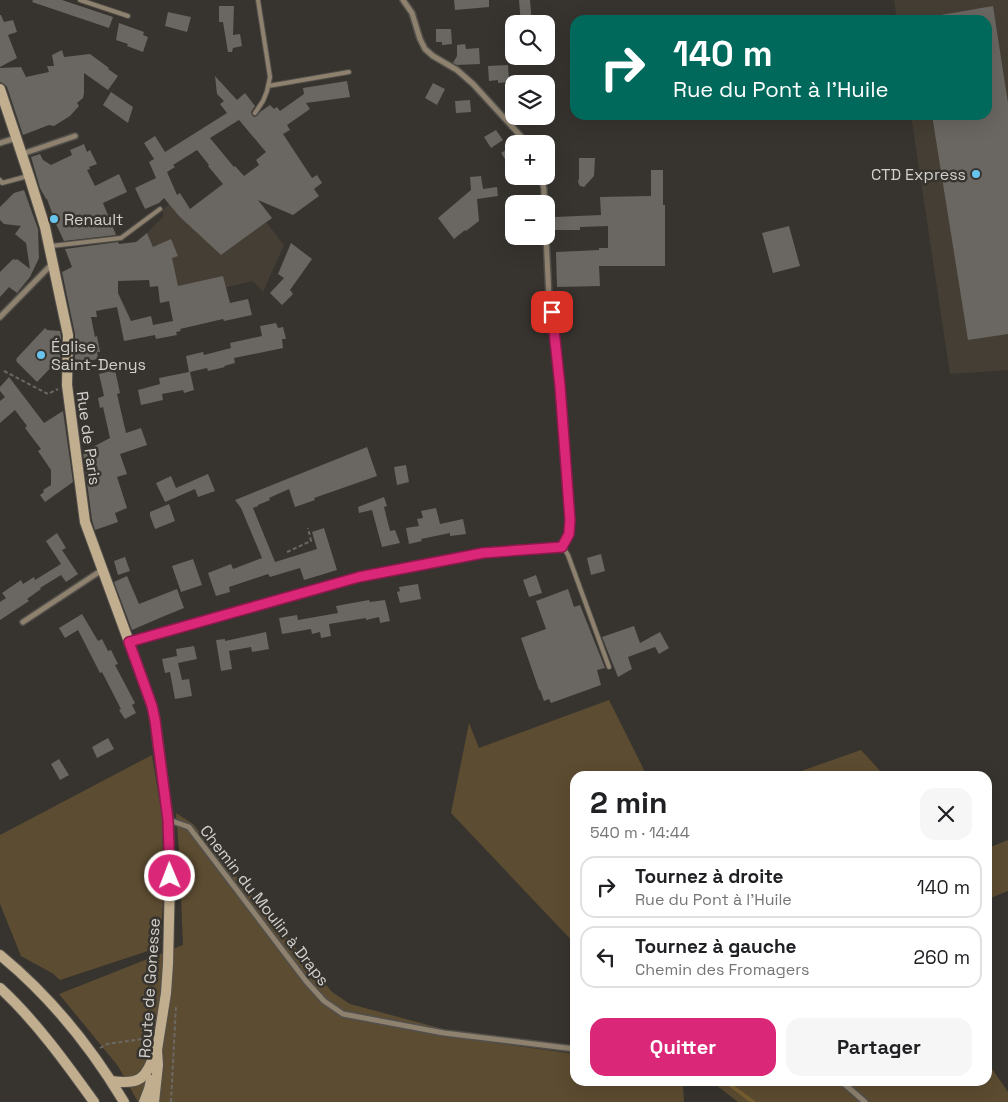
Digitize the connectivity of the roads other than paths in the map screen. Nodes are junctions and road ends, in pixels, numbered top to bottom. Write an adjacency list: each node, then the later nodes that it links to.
1 (80, 0): 4 (lane)
2 (258, 0): 6 (lane)
3 (403, 0): 9 (street)
4 (128, 16)
5 (349, 72): 6 (lane)
6 (268, 86): 8 (lane)
7 (0, 89): 11 (street, Rue de Paris)
8 (255, 113)
9 (520, 135)
10 (75, 136): 13 (street)
11 (16, 138): 12 (street); 13 (street, Rue de Paris)
12 (0, 144)
13 (21, 154): 14 (street, Rue de Paris)
14 (29, 176): 15 (lane); 18 (street, Rue de Paris)
15 (0, 180)
16 (160, 208): 18 (lane)
17 (546, 245): 21 (street)
18 (49, 246): 19 (street, Rue de Paris)
19 (53, 262): 20 (street); 22 (street, Rue de Paris)
20 (0, 317)
21 (562, 547): 24 (street); 25 (lane)
22 (102, 570): 23 (street); 24 (street, Rue de Paris)
23 (23, 622)
24 (129, 642): 26 (street, Route de Gonesse)
25 (609, 667)
26 (168, 820): 29 (street, Chemin du Moulin à Draps); 30 (street, Route de Gonesse)
27 (0, 954): 31 (street)
28 (0, 988): 33 (street)
29 (570, 1048)
30 (156, 1050): 31 (street); 35 (street); 36 (street, Route de Gonesse)
31 (111, 1081): 34 (street)
32 (848, 1086): 37 (street)
33 (94, 1102)
34 (124, 1102)
35 (144, 1102)
36 (154, 1102)
37 (865, 1102)

